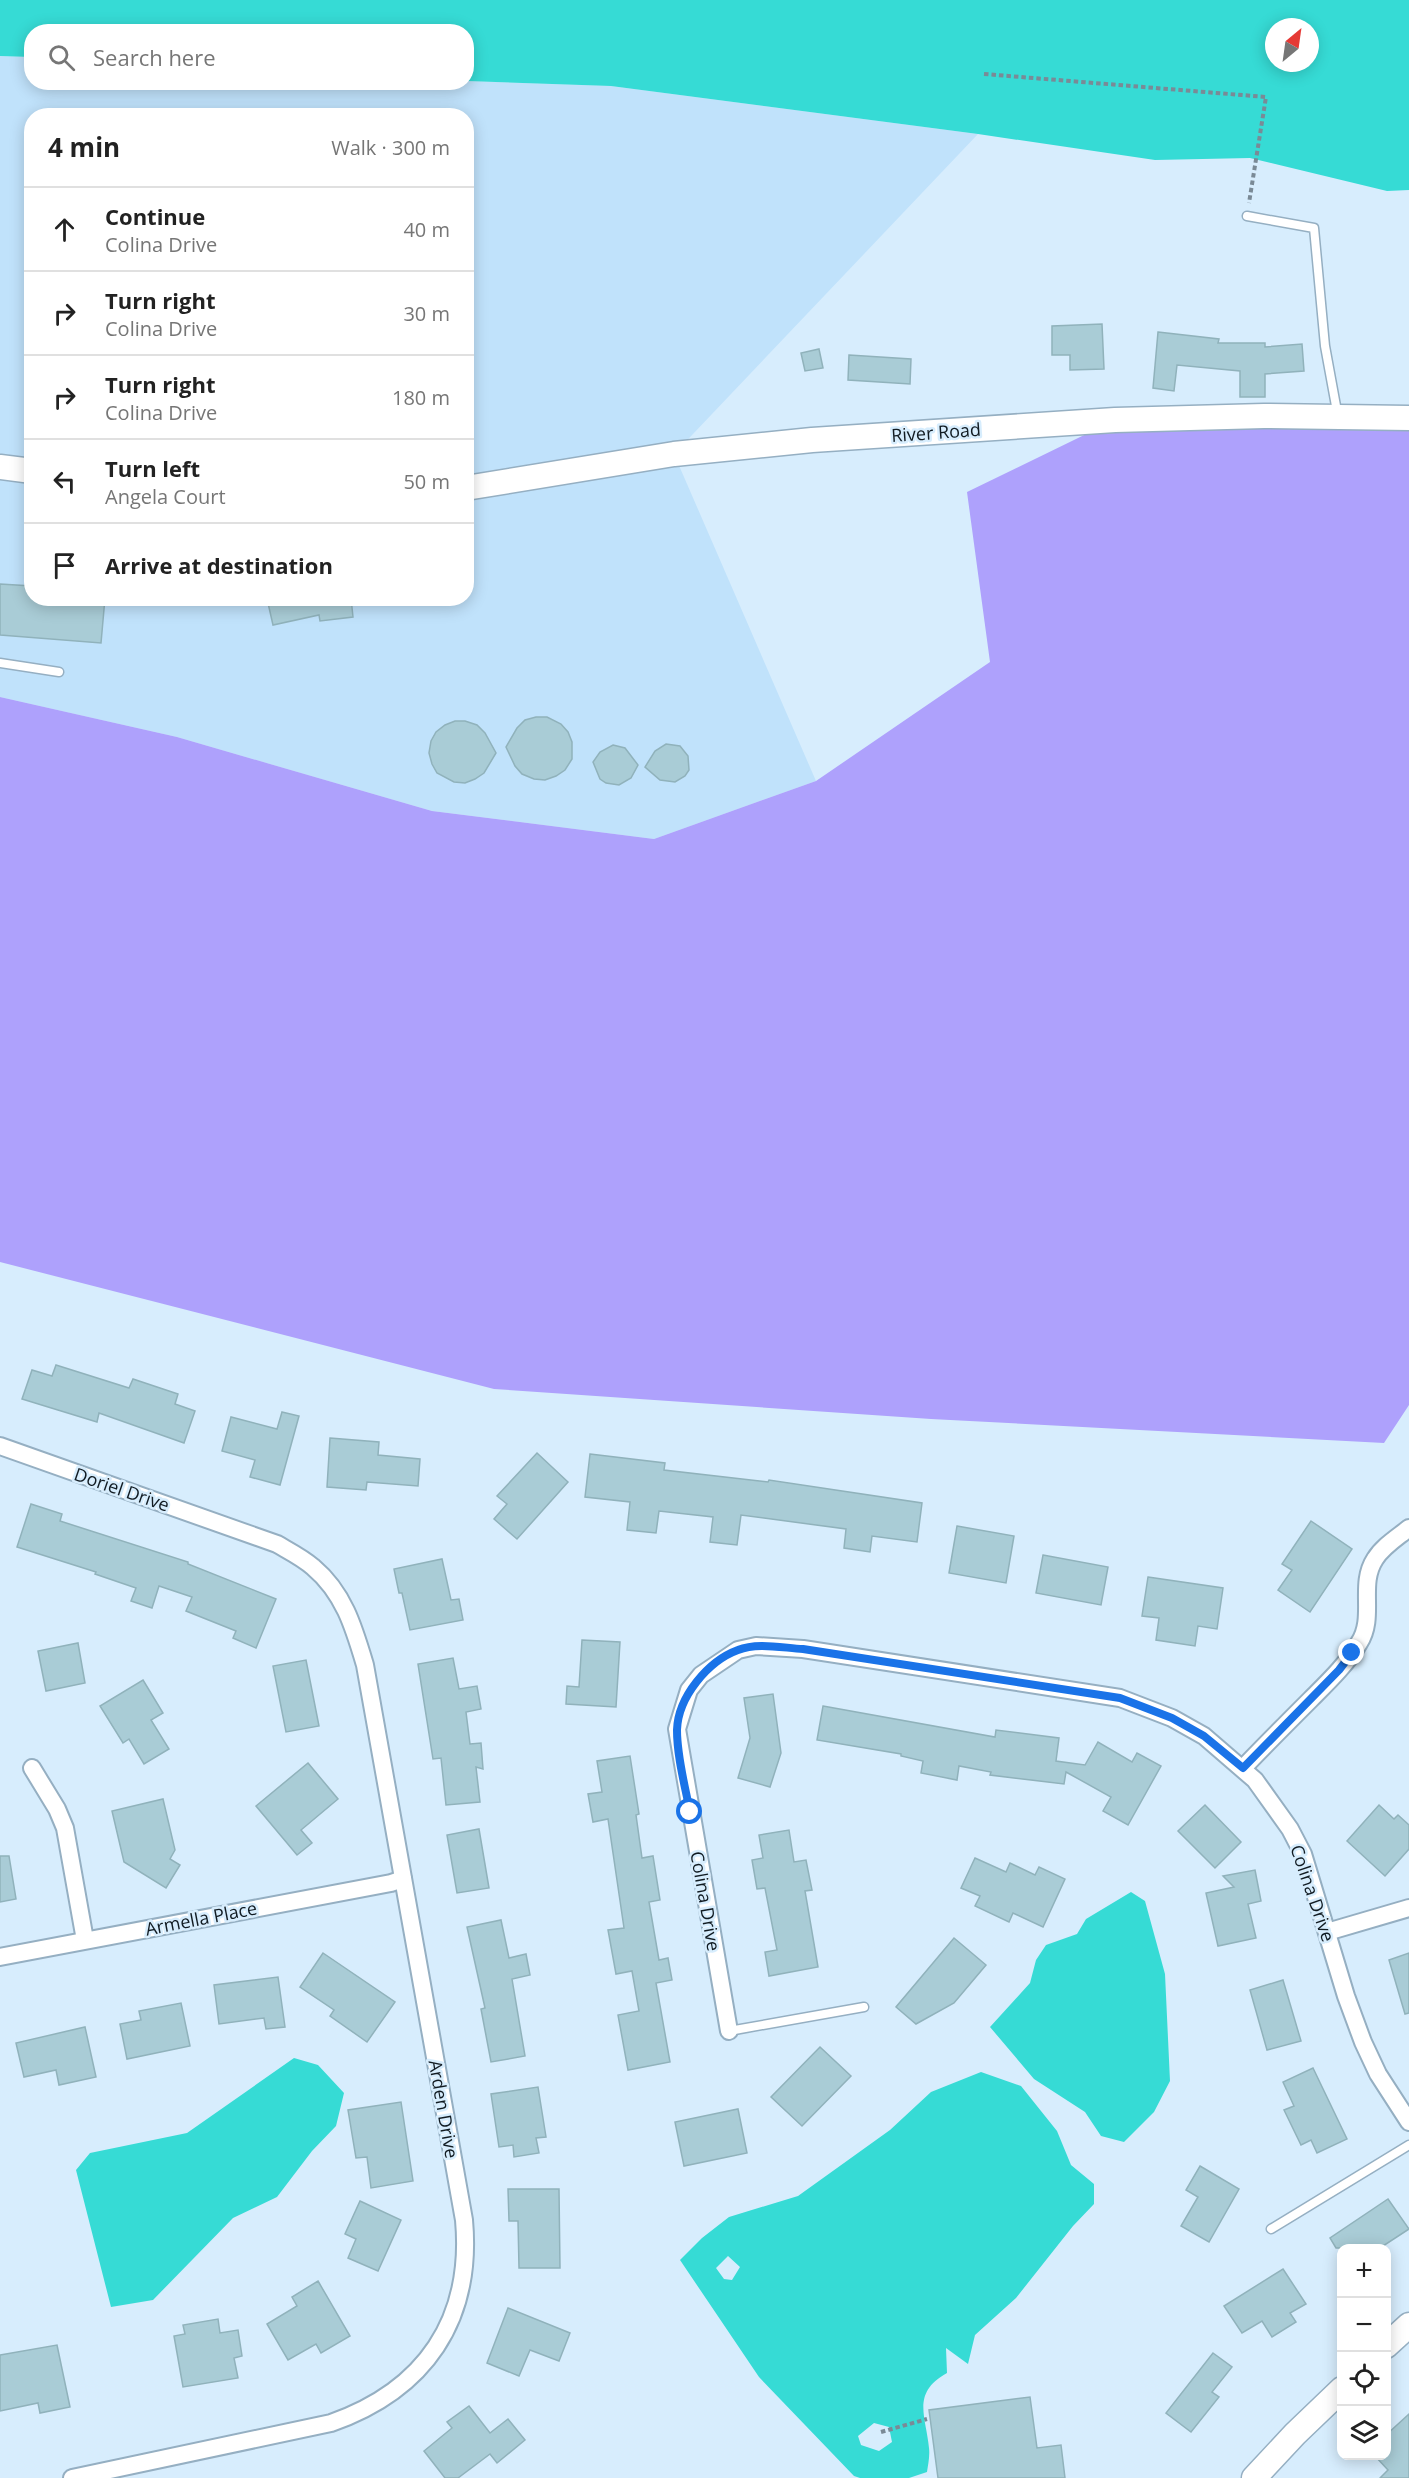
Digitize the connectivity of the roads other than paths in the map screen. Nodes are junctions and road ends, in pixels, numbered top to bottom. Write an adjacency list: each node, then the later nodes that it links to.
1 (1247, 216): 2 (lane)
2 (1333, 416): 3 (main road, River Road); 6 (main road, River Road)
3 (1409, 418)
4 (0, 467): 5 (main road)
5 (24, 470)
6 (474, 487)
7 (0, 663): 8 (lane)
8 (59, 672)
9 (0, 1446): 11 (street, Doriel Drive)
10 (1409, 1528): 13 (street)
11 (243, 1532): 14 (street, Arden Drive)
12 (32, 1768): 17 (street)
13 (1243, 1768): 16 (street, Colina Drive); 20 (street, Colina Drive)
14 (402, 1879): 17 (street, Armella Place); 27 (street, Arden Drive)
15 (1409, 1908): 16 (street)
16 (1327, 1932): 21 (street, Colina Drive)
17 (85, 1940): 18 (street, Armella Place)
18 (0, 1957)
19 (864, 2007): 20 (lane, Colina Drive)
20 (729, 2031)
21 (1409, 2122)
22 (1409, 2145): 23 (lane)
23 (1271, 2229)
24 (1409, 2325): 25 (main road)
25 (1391, 2341)
26 (1337, 2393): 28 (main road)
27 (72, 2478)
28 (1254, 2478)

